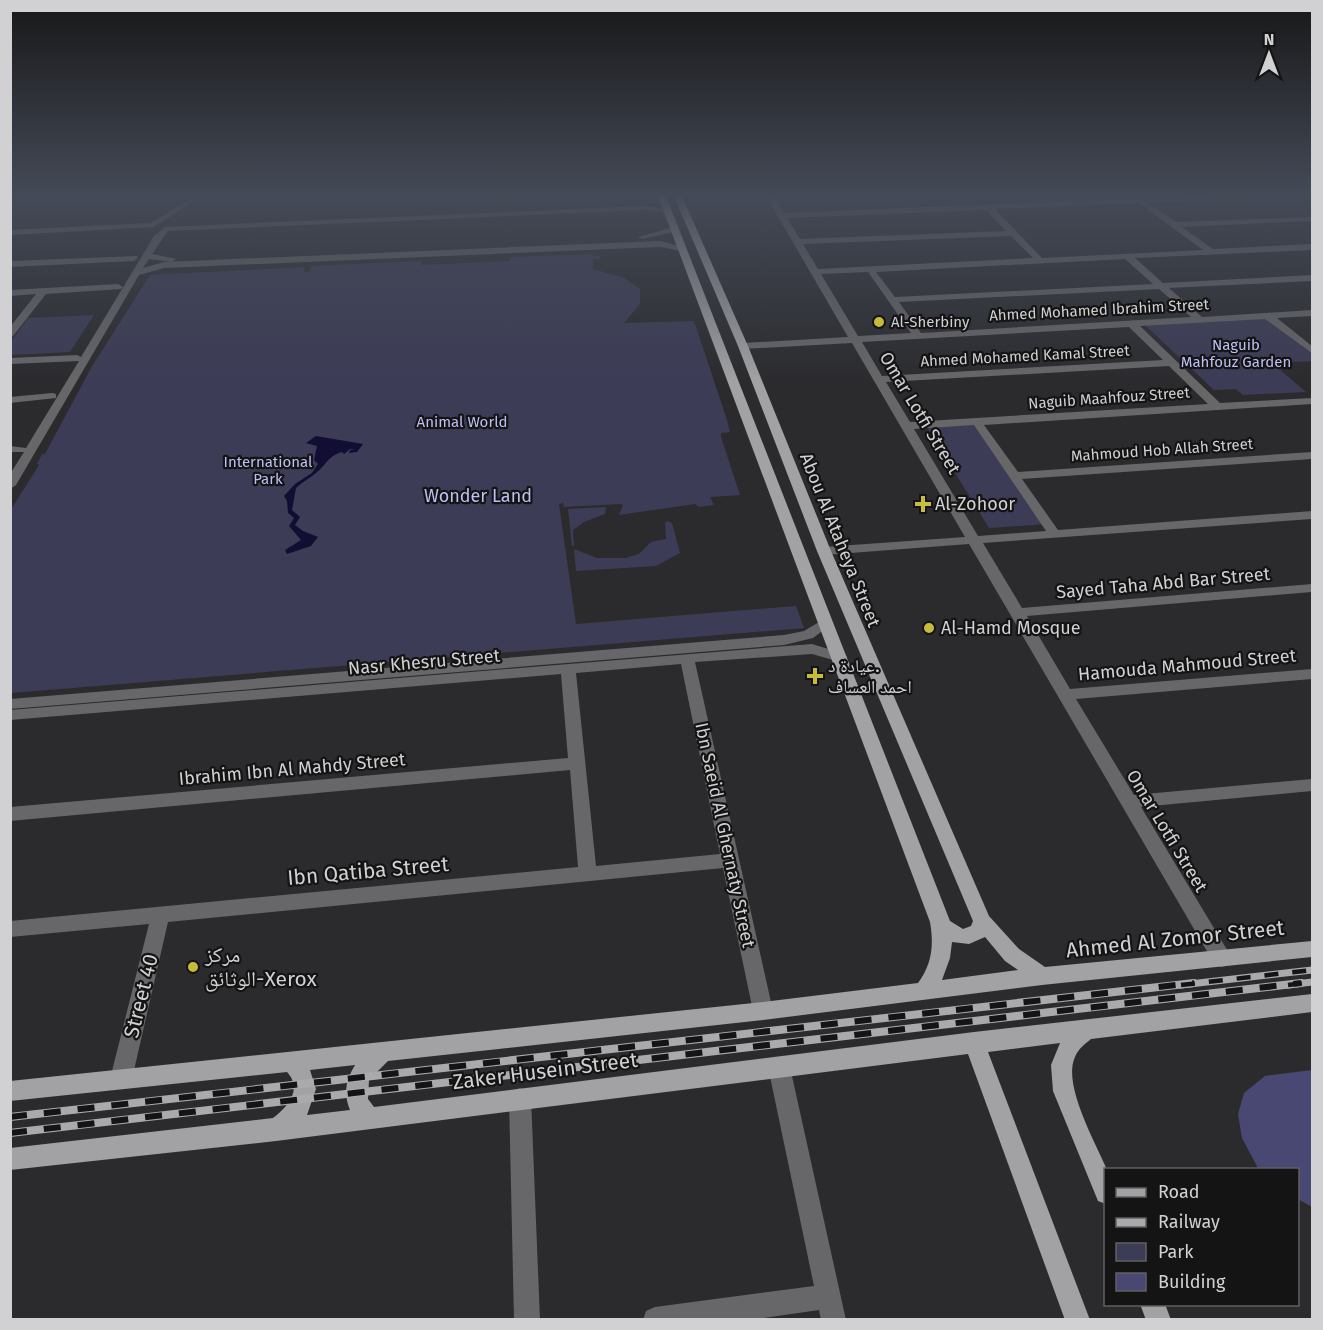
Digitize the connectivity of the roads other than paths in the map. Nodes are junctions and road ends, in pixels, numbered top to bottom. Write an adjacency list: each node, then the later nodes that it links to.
1 (133, 258): 14 (street)
2 (134, 258): 20 (street)
3 (145, 258): 17 (street)
4 (153, 258): 13 (street)
5 (253, 258): 13 (street)
6 (685, 258): 58 (main road)
7 (705, 258): 32 (main road, Abou Al Ataheya Street)
8 (807, 258): 16 (street, Omar Lotfi Street)
9 (1037, 258): 12 (street)
10 (1091, 258): 12 (street)
11 (1129, 258): 19 (street)
12 (1040, 261): 15 (street)
13 (166, 262): 17 (street)
14 (10, 264)
15 (870, 269): 16 (street); 23 (street)
16 (815, 272): 31 (street, Omar Lotfi Street)
17 (136, 273): 50 (street)
18 (1312, 278): 19 (street)
19 (1160, 286): 23 (street); 26 (street)
20 (118, 287): 21 (street); 34 (street)
21 (43, 291): 22 (street); 28 (street)
22 (10, 293)
23 (892, 300): 30 (street)
24 (1312, 314): 25 (street, Ahmed Mohamed Ibrahim Street)
25 (1268, 316): 26 (street, Ahmed Mohamed Ibrahim Street); 33 (street)
26 (1199, 319): 27 (street, Ahmed Mohamed Ibrahim Street)
27 (1131, 323): 30 (street, Ahmed Mohamed Ibrahim Street); 36 (street)
28 (14, 325): 29 (street)
29 (10, 334)
30 (918, 336): 31 (street, Ahmed Mohamed Ibrahim Street)
31 (855, 339): 32 (street, Ahmed Mohamed Ibrahim Street); 37 (street, Omar Lotfi Street)
32 (743, 346): 55 (main road, Abou Al Ataheya Street)
33 (1312, 350)
34 (77, 358): 35 (street); 38 (street)
35 (10, 361)
36 (1172, 363): 37 (street, Ahmed Mohamed Kamal Street); 42 (street)
37 (879, 379): 45 (street, Omar Lotfi Street)
38 (52, 396): 39 (street); 46 (street)
39 (10, 400)
40 (1312, 401): 41 (street, Naguib Maahfouz Street)
41 (1298, 402): 42 (street, Naguib Maahfouz Street); 43 (street)
42 (1217, 407): 44 (street, Naguib Maahfouz Street)
43 (1312, 414)
44 (977, 422): 45 (street, Naguib Maahfouz Street); 49 (street)
45 (906, 426): 54 (street, Omar Lotfi Street)
46 (16, 449): 48 (street)
47 (1312, 455): 49 (street, Mahmoud Hob Allah Street)
48 (10, 465)
49 (1014, 476): 53 (street)
50 (10, 485)
51 (1306, 515): 52 (street); 53 (street)
52 (1312, 528)
53 (1055, 535): 54 (street)
54 (974, 541): 55 (street); 57 (street, Omar Lotfi Street)
55 (824, 551): 74 (main road, Abou Al Ataheya Street)
56 (1312, 588): 57 (street, Sayed Taha Abd Bar Street)
57 (1016, 613): 64 (street, Omar Lotfi Street)
58 (826, 623): 59 (street, Nasr Khesru Street); 60 (main road)
59 (785, 645): 60 (street, Nasr Khesru Street); 61 (street, Nasr Khesru Street); 65 (street, Nasr Khesru Street)
60 (840, 657): 75 (main road)
61 (687, 659): 62 (street, Nasr Khesru Street); 71 (street, Ibn Saeid Al Ghernaty Street)
62 (568, 669): 66 (street, Nasr Khesru Street); 67 (street)
63 (1312, 674): 64 (street, Hamouda Mahmoud Street)
64 (1065, 695): 69 (street, Omar Lotfi Street)
65 (10, 704)
66 (10, 716)
67 (577, 763): 70 (street, Ibrahim Ibn Al Mahdy Street); 72 (street)
68 (1312, 785): 69 (street)
69 (1130, 802): 78 (street, Omar Lotfi Street)
70 (10, 814)
71 (730, 860): 72 (street, Ibn Qatiba Street); 82 (street, Ibn Saeid Al Ghernaty Street)
72 (588, 874): 73 (street, Ibn Qatiba Street)
73 (161, 913): 76 (street, Ibn Qatiba Street); 88 (street, Street 40)
74 (982, 921): 75 (main road); 79 (main road, Abou Al Ataheya Street)
75 (940, 922): 80 (main road)
76 (10, 929)
77 (1312, 949): 78 (main road, Ahmed Al Zomor Street)
78 (1222, 959): 79 (main road, Ahmed Al Zomor Street)
79 (1042, 976): 80 (main road, Zaker Husein Street)
80 (924, 991): 82 (main road, Zaker Husein Street)
81 (1312, 1003): 83 (main road)
82 (763, 1011): 85 (main road, Zaker Husein Street)
83 (1086, 1030): 84 (main road, Zaker Husein Street); 94 (main road)
84 (974, 1042): 87 (main road, Zaker Husein Street); 99 (main road)
85 (388, 1051): 86 (main road, Zaker Husein Street); 91 (main road)
86 (291, 1062): 88 (main road, Zaker Husein Street); 92 (main road)
87 (779, 1067): 90 (main road, Zaker Husein Street); 96 (street)
88 (121, 1079): 89 (main road, Zaker Husein Street)
89 (10, 1091)
90 (519, 1098): 91 (main road, Zaker Husein Street); 97 (street)
91 (370, 1118): 92 (main road, Zaker Husein Street)
92 (276, 1130): 93 (main road, Zaker Husein Street)
93 (10, 1159)
94 (1104, 1188)
95 (1152, 1306): 100 (main road)
96 (831, 1308): 98 (street)
97 (527, 1320)
98 (655, 1320)
99 (1078, 1320)
100 (1159, 1320)

